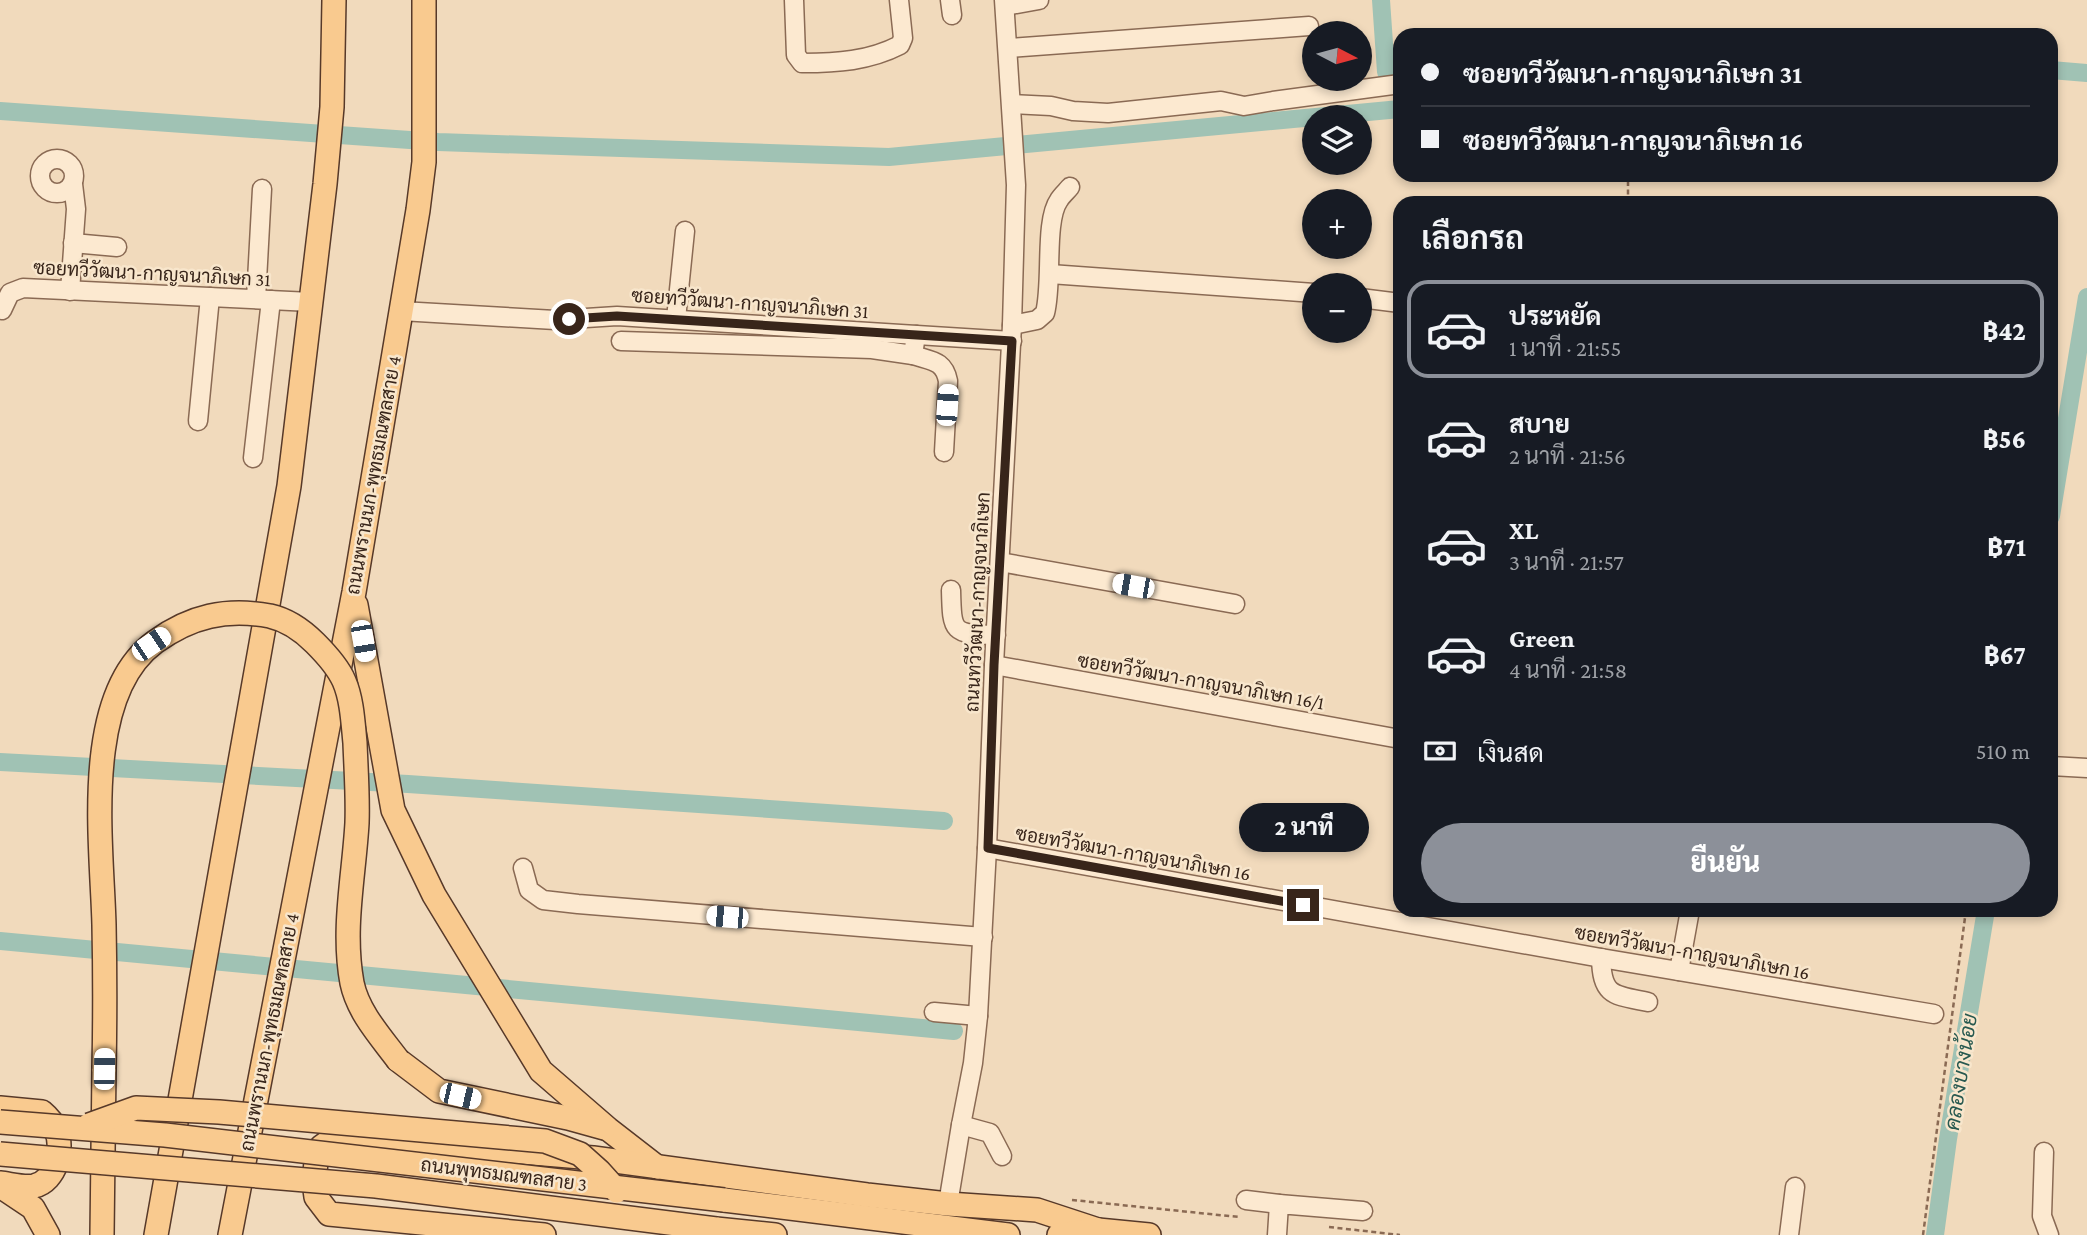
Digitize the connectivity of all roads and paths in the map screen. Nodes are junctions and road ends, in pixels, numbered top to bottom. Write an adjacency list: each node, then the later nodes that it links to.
1 (334, 0): 23 (main road)
2 (424, 0): 26 (main road, ถนนพรานนก-พุทธมณฑลสาย 4)
3 (794, 0): 4 (street)
4 (899, 0)
5 (1039, 0): 6 (street)
6 (1005, 3): 8 (street, ถนนทวีวัฒนา-กาญจนาภิเษก)
7 (1302, 27): 8 (street)
8 (1009, 48): 10 (street, ถนนทวีวัฒนา-กาญจนาภิเษก)
9 (1393, 85): 10 (street)
10 (1012, 104): 28 (street, ถนนทวีวัฒนา-กาญจนาภิเษก)
11 (73, 184): 15 (street)
12 (1070, 187): 17 (street)
13 (262, 189): 21 (street)
14 (685, 231): 27 (street)
15 (73, 243): 16 (street); 18 (street)
16 (117, 247)
17 (1050, 274): 19 (street); 28 (street)
18 (70, 291): 20 (street, ซอยทวีวัฒนา-กาญจนาภิเษก 31); 25 (street, ซอยทวีวัฒนา-กาญจนาภิเษก 31)
19 (1302, 292)
20 (209, 298): 21 (street, ซอยทวีวัฒนา-กาญจนาภิเษก 31); 32 (street)
21 (264, 300): 23 (street, ซอยทวีวัฒนา-กาญจนาภิเษก 31); 34 (street)
22 (1372, 300): 24 (street)
23 (311, 302): 75 (main road)
24 (1393, 302)
25 (2, 310)
26 (401, 311): 27 (street, ซอยทวีวัฒนา-กาญจนาภิเษก 31); 37 (main road, ถนนพรานนก-พุทธมณฑลสาย 4)
27 (676, 318): 29 (street, ซอยทวีวัฒนา-กาญจนาภิเษก 31)
28 (1012, 333): 29 (street, ซอยทวีวัฒนา-กาญจนาภิเษก 31); 35 (street, ถนนทวีวัฒนา-กาญจนาภิเษก)
29 (916, 335): 31 (street)
30 (621, 341): 31 (street)
31 (913, 355): 33 (street)
32 (198, 421)
33 (944, 452)
34 (253, 458)
35 (1000, 562): 38 (street); 39 (street, ถนนทวีวัฒนา-กาญจนาภิเษก)
36 (951, 590): 39 (street)
37 (354, 592): 59 (main road); 76 (main road, ถนนพรานนก-พุทธมณฑลสาย 4)
38 (1235, 604)
39 (996, 635): 40 (street, ถนนทวีวัฒนา-กาญจนาภิเษก)
40 (994, 665): 41 (street, ซอยทวีวัฒนา-กาญจนาภิเษก 16/1); 44 (street, ถนนทวีวัฒนา-กาญจนาภิเษก)
41 (1393, 737)
42 (2058, 766): 43 (street)
43 (2087, 768)
44 (988, 848): 48 (street, ถนนทวีวัฒนา-กาญจนาภิเษก); 49 (street, ซอยทวีวัฒนา-กาญจนาภิเษก 16)
45 (523, 868): 48 (street)
46 (1689, 917): 50 (street)
47 (1965, 917): 85 (path)
48 (983, 937): 54 (street, ถนนทวีวัฒนา-กาญจนาภิเษก)
49 (1601, 958): 50 (street, ซอยทวีวัฒนา-กาญจนาภิเษก 16); 51 (street)
50 (1679, 971): 53 (street, ซอยทวีวัฒนา-กาญจนาภิเษก 16)
51 (1648, 1002)
52 (934, 1012): 54 (street)
53 (1934, 1014)
54 (978, 1016): 57 (street, ถนนทวีวัฒนา-กาญจนาภิเษก)
55 (0, 1108): 64 (main road)
56 (0, 1122): 58 (main road, ถนนพุทธมณฑลสาย 3, bridge)
57 (961, 1125): 62 (street); 68 (street, ถนนทวีวัฒนา-กาญจนาภิเษก)
58 (79, 1128): 78 (main road, bridge); 80 (main road, ถนนพุทธมณฑลสาย 3, bridge)
59 (608, 1129): 63 (main road); 74 (main road, bridge)
60 (2044, 1152): 86 (street)
61 (0, 1153): 79 (main road, ถนนพุทธมณฑลสาย 3, bridge)
62 (1002, 1156)
63 (658, 1167): 68 (main road); 77 (main road)
64 (0, 1184): 73 (main road)
65 (1796, 1188): 84 (street)
66 (1065, 1199): 70 (path)
67 (1246, 1200): 70 (street)
68 (948, 1204): 72 (main road)
69 (1363, 1211): 70 (street)
70 (1278, 1220)
71 (1318, 1226): 83 (path)
72 (1098, 1230): 81 (main road); 82 (main road)
73 (48, 1235)
74 (103, 1235)
75 (156, 1235)
76 (230, 1235)
77 (544, 1235)
78 (640, 1235)
79 (775, 1235)
80 (1008, 1235)
81 (1059, 1235)
82 (1149, 1235)
83 (1400, 1235)
84 (1789, 1235)
85 (1923, 1235)
86 (2049, 1235)

